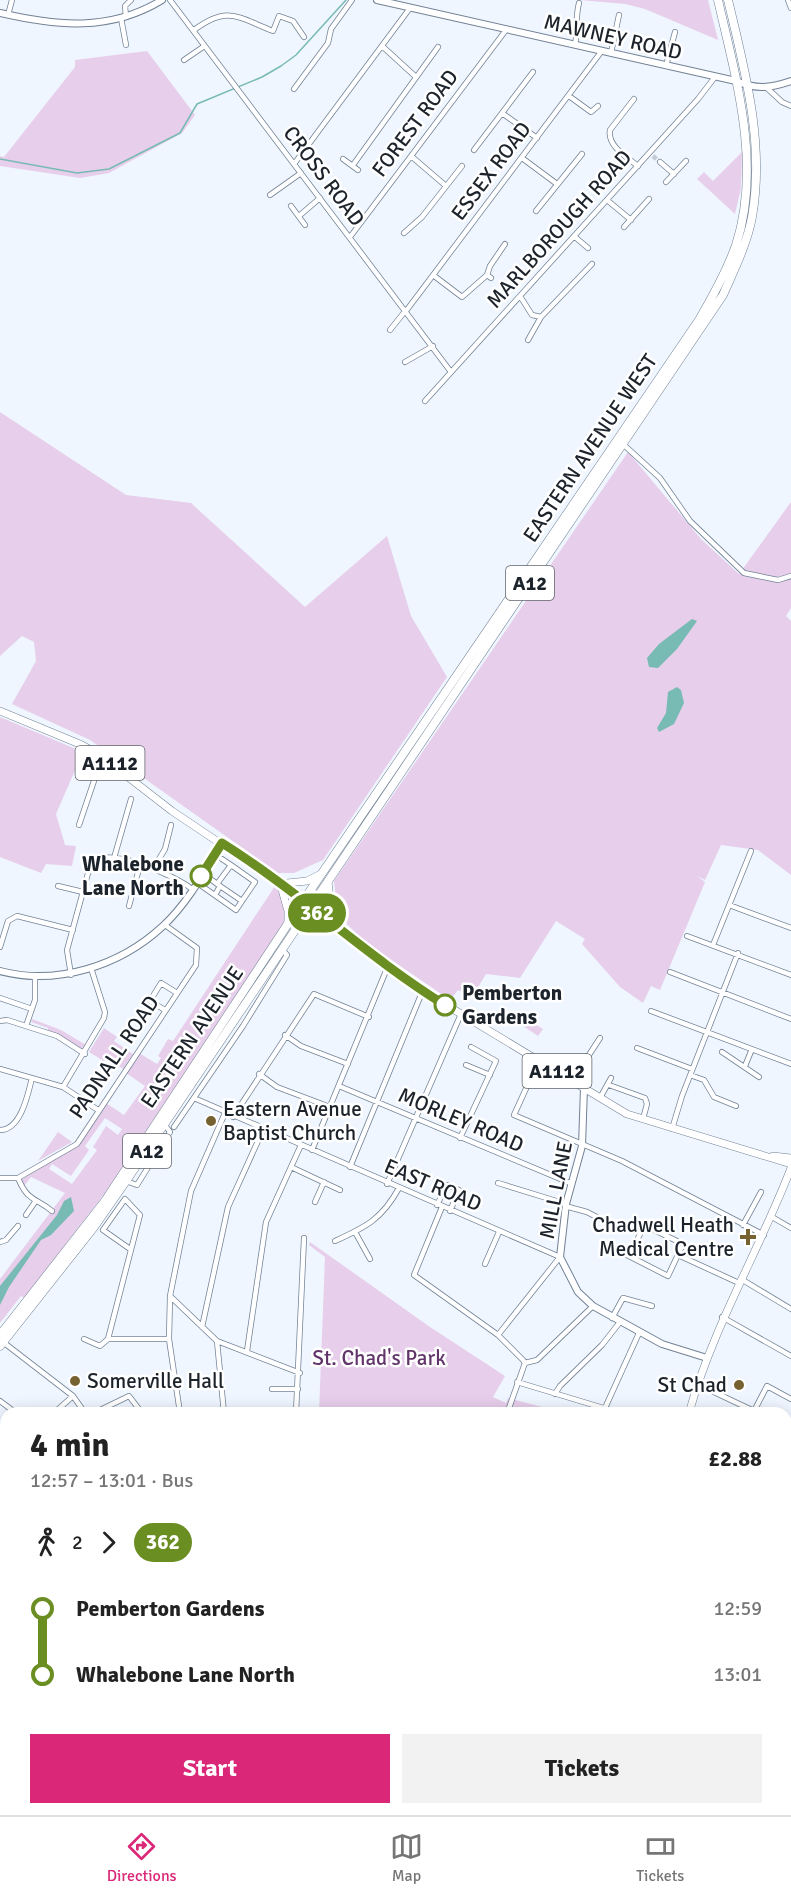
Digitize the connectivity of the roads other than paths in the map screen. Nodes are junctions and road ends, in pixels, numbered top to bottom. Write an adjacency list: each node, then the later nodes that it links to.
1 (12, 0): 14 (street)
2 (131, 0): 16 (street)
3 (162, 0): 16 (street)
4 (170, 0): 17 (street, CROSS ROAD)
5 (352, 0): 37 (street)
6 (377, 0): 11 (street, MAWNEY ROAD)
7 (718, 0): 34 (highway, EASTERN AVENUE WEST / A12)
8 (728, 0): 20 (highway, EASTERN AVENUE WEST / A12)
9 (788, 0): 12 (street)
10 (580, 6): 23 (street)
11 (410, 8): 18 (street, MAWNEY ROAD); 24 (street)
12 (791, 8)
13 (0, 13): 14 (street)
14 (8, 15): 16 (street)
15 (620, 15): 28 (street)
16 (123, 18): 22 (street)
17 (194, 30): 21 (street); 25 (street, CROSS ROAD)
18 (506, 30): 23 (street, MAWNEY ROAD); 47 (street, FOREST ROAD)
19 (675, 32): 30 (street)
20 (736, 35): 34 (highway); 36 (highway, EASTERN AVENUE WEST / A12)
21 (304, 37)
22 (126, 45)
23 (575, 45): 27 (street, MAWNEY ROAD)
24 (382, 46): 32 (street); 52 (street)
25 (203, 47): 29 (street); 52 (street, CROSS ROAD)
26 (438, 48): 32 (street)
27 (601, 52): 28 (street, MAWNEY ROAD); 39 (street, ESSEX ROAD)
28 (610, 54): 30 (street, MAWNEY ROAD)
29 (184, 60)
30 (666, 66): 33 (street, MAWNEY ROAD)
31 (533, 72): 43 (street)
32 (416, 77): 53 (street)
33 (715, 77): 34 (street, MAWNEY ROAD); 55 (street, MARLBOROUGH ROAD)
34 (736, 81): 36 (street, MAWNEY ROAD); 102 (highway, EASTERN AVENUE WEST / A12)
35 (791, 81): 38 (street)
36 (749, 87): 38 (street); 88 (highway, EASTERN AVENUE WEST / A12)
37 (294, 89)
38 (769, 91): 42 (street)
39 (569, 96): 41 (street); 44 (street, ESSEX ROAD)
40 (634, 99): 55 (street)
41 (598, 105)
42 (791, 106)
43 (502, 113): 44 (street); 45 (street)
44 (537, 138): 48 (street, ESSEX ROAD)
45 (474, 150)
46 (582, 154): 60 (street)
47 (411, 156): 61 (street); 73 (street, FOREST ROAD)
48 (522, 158): 60 (street); 78 (street, ESSEX ROAD)
49 (343, 159): 53 (street)
50 (686, 161): 58 (street)
51 (660, 162): 58 (street)
52 (294, 164): 57 (street, CROSS ROAD)
53 (352, 165): 56 (street)
54 (462, 166): 61 (street)
55 (638, 166): 65 (street, MARLBOROUGH ROAD)
56 (358, 170)
57 (301, 173): 62 (street); 63 (street, CROSS ROAD)
58 (674, 174): 59 (street)
59 (666, 182)
60 (557, 184): 67 (street)
61 (446, 186): 72 (street)
62 (270, 195)
63 (320, 198): 68 (street); 73 (street, CROSS ROAD)
64 (650, 199): 69 (street)
65 (607, 200): 69 (street); 74 (street, MARLBOROUGH ROAD)
66 (291, 206): 68 (street)
67 (536, 211)
68 (298, 216): 70 (street)
69 (631, 220): 71 (street)
70 (305, 225)
71 (624, 227)
72 (404, 233)
73 (350, 237): 80 (street, CROSS ROAD)
74 (575, 237): 76 (street); 79 (street, MARLBOROUGH ROAD)
75 (505, 244): 78 (street)
76 (588, 248)
77 (592, 264): 81 (street)
78 (433, 275): 80 (street, ESSEX ROAD)
79 (520, 296): 81 (street); 86 (street, MARLBOROUGH ROAD)
80 (406, 310): 82 (street, ESSEX ROAD); 84 (street, CROSS ROAD)
81 (541, 317): 83 (street)
82 (390, 330)
83 (528, 340)
84 (432, 346): 85 (street); 86 (street, CROSS ROAD)
85 (405, 362)
86 (451, 372): 87 (street, MARLBOROUGH ROAD)
87 (425, 401)
88 (625, 446): 89 (street); 95 (highway, EASTERN AVENUE WEST / A12)
89 (791, 576)
90 (0, 711): 91 (main road, A1112)
91 (104, 759): 93 (street); 96 (main road, A1112)
92 (131, 799): 98 (street)
93 (80, 825)
94 (171, 825): 103 (street)
95 (362, 829): 104 (highway, EASTERN AVENUE WEST / A12); 113 (highway, A12)
96 (222, 843): 106 (main road, A1112); 107 (street)
97 (751, 851): 114 (street)
98 (114, 858): 100 (street); 110 (street)
99 (222, 859): 101 (street)
100 (140, 865): 103 (street); 115 (street)
101 (231, 865): 108 (street); 112 (street)
102 (326, 868): 106 (main road); 113 (highway, EASTERN AVENUE WEST / A12)
103 (153, 869): 107 (street)
104 (329, 877): 113 (highway, EASTERN AVENUE WEST / A12); 116 (main road)
105 (209, 878): 108 (street)
106 (280, 883): 113 (main road, A1112); 120 (main road, A1112)
107 (194, 885): 111 (street); 117 (street)
108 (219, 885): 111 (street); 112 (street)
109 (58, 886): 110 (street)
110 (83, 892): 119 (street)
111 (215, 895): 112 (street)
112 (242, 901)
113 (308, 902): 116 (main road, A1112); 120 (highway, EASTERN AVENUE / A12); 141 (highway, A12)
114 (729, 905): 118 (street); 123 (street)
115 (129, 906)
116 (332, 923): 120 (main road); 127 (main road, A1112)
117 (165, 925): 128 (street); 136 (street, PADNALL ROAD)
118 (791, 928)
119 (72, 930): 121 (street); 131 (street)
120 (289, 930): 125 (highway, EASTERN AVENUE / A12); 141 (highway, EASTERN AVENUE / A12)
121 (2, 932): 124 (street)
122 (687, 936): 123 (street)
123 (713, 945): 126 (street)
124 (0, 947)
125 (282, 948): 172 (street, EASTERN AVENUE); 243 (highway, EASTERN AVENUE / A12)
126 (738, 953): 132 (street); 135 (street)
127 (388, 966): 134 (main road, A1112); 143 (street)
128 (91, 968): 131 (street); 154 (street)
129 (0, 971): 133 (street)
130 (670, 972): 135 (street)
131 (71, 975): 133 (street)
132 (791, 975)
133 (35, 977): 138 (street)
134 (423, 990): 142 (main road, A1112); 174 (street)
135 (723, 992): 144 (street); 147 (street)
136 (177, 993): 139 (street, PADNALL ROAD); 139 (street)
137 (0, 998): 138 (street)
138 (32, 1009): 146 (street)
139 (165, 1010): 177 (street, PADNALL ROAD)
140 (651, 1011): 147 (street)
141 (229, 1013): 243 (highway, EASTERN AVENUE / A12)
142 (460, 1014): 155 (main road, A1112); 180 (street)
143 (369, 1017): 148 (street); 156 (street)
144 (791, 1019)
145 (0, 1021): 146 (street)
146 (27, 1026): 154 (street)
147 (707, 1031): 152 (street); 161 (street)
148 (285, 1035): 156 (street); 162 (street)
149 (600, 1038): 167 (street)
150 (471, 1047): 163 (street)
151 (638, 1048): 161 (street)
152 (752, 1049): 157 (street); 159 (street)
153 (722, 1052): 159 (street)
154 (85, 1054): 170 (street)
155 (539, 1060): 167 (main road, A1112); 188 (street)
156 (348, 1064): 169 (street)
157 (791, 1064)
158 (466, 1065): 163 (street)
159 (745, 1066): 164 (street)
160 (0, 1069): 165 (street)
161 (691, 1072): 175 (street); 183 (street)
162 (259, 1074): 176 (street); 179 (street)
163 (490, 1075): 186 (street)
164 (759, 1077)
165 (32, 1078): 170 (street); 184 (street)
166 (610, 1078): 168 (street)
167 (572, 1081): 171 (main road, A1112)
168 (609, 1084): 173 (street); 181 (street)
169 (339, 1086): 174 (street, MORLEY ROAD); 176 (street)
170 (63, 1087): 177 (street)
171 (584, 1088): 173 (main road, A1112); 188 (street, MILL LANE)
172 (194, 1098): 178 (street, EAST ROAD); 182 (street)
173 (600, 1098): 181 (main road, A1112)
174 (377, 1102): 180 (street, MORLEY ROAD); 194 (street)
175 (736, 1106)
176 (330, 1107): 189 (street)
177 (98, 1110): 196 (street, PADNALL ROAD)
178 (225, 1113): 179 (street, EAST ROAD); 230 (street)
179 (233, 1117): 185 (street, EAST ROAD)
180 (415, 1118): 186 (street, MORLEY ROAD); 201 (street)
181 (643, 1119): 183 (main road, A1112)
182 (174, 1126)
183 (672, 1129): 190 (main road, A1112)
184 (0, 1130)
185 (263, 1130): 187 (street, EAST ROAD); 237 (street)
186 (460, 1138): 200 (street, MORLEY ROAD)
187 (301, 1146): 189 (street, EAST ROAD); 193 (street)
188 (582, 1146): 200 (street, MILL LANE); 214 (street)
189 (312, 1150): 194 (street, EAST ROAD)
190 (759, 1153): 191 (main road, A1112); 192 (main road, A1112)
191 (791, 1158)
192 (791, 1166): 207 (main road)
193 (291, 1167): 198 (street); 245 (street)
194 (350, 1167): 201 (street, EAST ROAD)
195 (0, 1178): 196 (street, PADNALL ROAD)
196 (18, 1178): 205 (street)
197 (791, 1180): 207 (main road)
198 (324, 1182): 203 (street); 206 (street)
199 (498, 1183): 208 (street)
200 (570, 1183): 208 (street, MILL LANE)
201 (387, 1184): 202 (street, EAST ROAD)
202 (399, 1188): 209 (street, EAST ROAD); 218 (street)
203 (340, 1190)
204 (761, 1192): 214 (street)
205 (35, 1202): 210 (street); 212 (street)
206 (315, 1202)
207 (778, 1203): 213 (main road)
208 (565, 1205): 216 (street); 226 (street, MILL LANE)
209 (440, 1206): 211 (street, EAST ROAD); 211 (street); 239 (street)
210 (52, 1211)
211 (450, 1211): 219 (street, EAST ROAD)
212 (26, 1215)
213 (772, 1217): 217 (street); 220 (main road)
214 (743, 1225): 220 (street)
215 (18, 1226): 223 (street)
216 (620, 1228)
217 (791, 1228)
218 (355, 1232): 222 (street); 227 (street)
219 (499, 1232): 226 (street, EAST ROAD); 228 (street)
220 (764, 1236): 229 (main road)
221 (304, 1238): 249 (street)
222 (335, 1241)
223 (0, 1242)
224 (129, 1249): 224 (street); 241 (street)
225 (678, 1255): 225 (street); 229 (street)
226 (560, 1257): 231 (street, MILL LANE); 239 (street)
227 (370, 1259)
228 (485, 1264)
229 (740, 1281): 233 (street); 234 (main road)
230 (170, 1296): 237 (street); 242 (street)
231 (593, 1306): 235 (street, MILL LANE); 248 (street)
232 (652, 1306): 235 (street)
233 (791, 1309)
234 (722, 1317): 246 (street); 247 (main road)
235 (612, 1318): 236 (street, MILL LANE)
236 (620, 1322): 238 (street, MILL LANE); 254 (street)
237 (202, 1327): 244 (street)
238 (639, 1333): 247 (street, MILL LANE); 266 (street)
239 (498, 1335): 248 (street)
240 (84, 1339): 241 (street)
241 (108, 1339): 242 (street)
242 (169, 1339): 261 (street)
243 (1, 1341): 255 (street)
244 (217, 1341): 245 (street); 262 (street)
245 (247, 1351): 249 (street)
246 (791, 1356)
247 (707, 1358): 251 (main road)
248 (525, 1363): 250 (street)
249 (300, 1373): 253 (street)
250 (518, 1382): 254 (street); 264 (street)
251 (697, 1384): 267 (main road); 268 (street)
252 (272, 1389): 253 (street)
253 (298, 1389): 263 (street)
254 (555, 1394): 265 (street)
255 (73, 1396): 257 (street); 258 (street)
256 (791, 1399): 269 (street)
257 (61, 1407)
258 (80, 1407)
259 (106, 1407): 260 (street)
260 (137, 1407)
261 (179, 1407)
262 (223, 1407)
263 (296, 1407)
264 (509, 1407)
265 (601, 1407)
266 (605, 1407)
267 (691, 1407)
268 (744, 1407)
269 (756, 1407)

